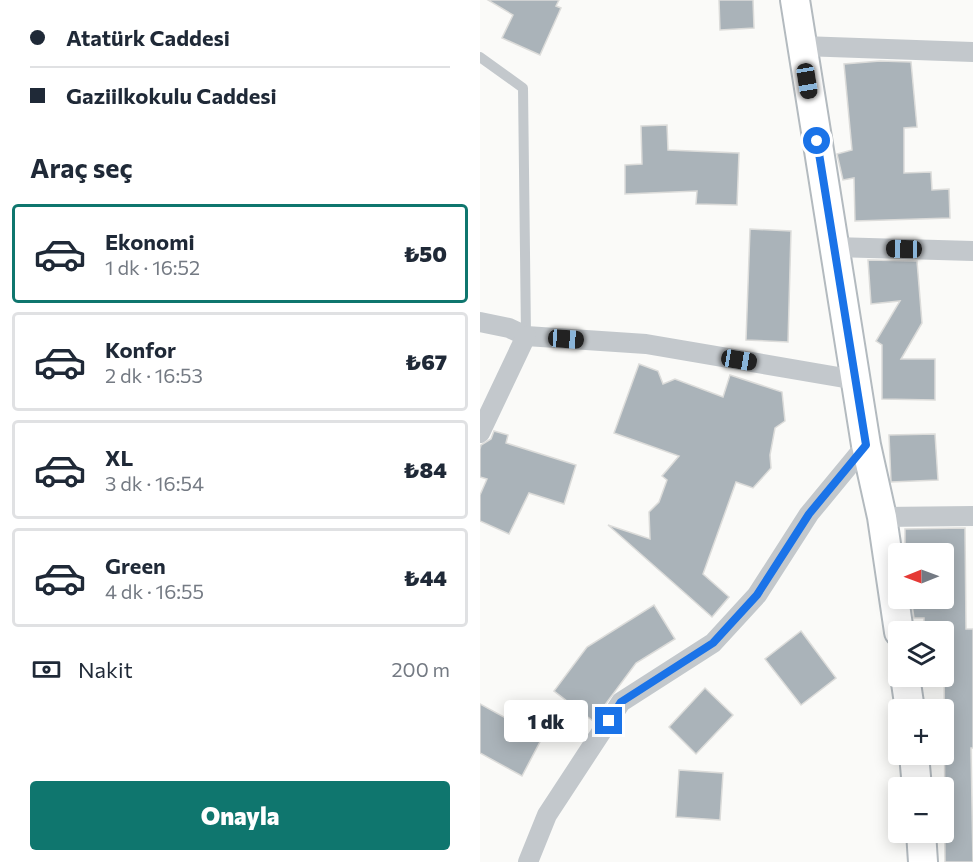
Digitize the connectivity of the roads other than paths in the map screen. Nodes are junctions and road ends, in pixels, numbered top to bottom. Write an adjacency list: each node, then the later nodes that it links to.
1 (795, 0): 2 (street)
2 (802, 46): 3 (street); 5 (street)
3 (973, 52)
4 (480, 57): 8 (lane)
5 (834, 247): 6 (street); 9 (street)
6 (973, 251)
7 (480, 322): 8 (street)
8 (526, 336): 9 (street); 10 (street)
9 (856, 380): 11 (street)
10 (480, 433)
11 (866, 445): 13 (street); 16 (street)
12 (973, 516): 13 (street)
13 (882, 517): 14 (street)
14 (896, 621)
15 (922, 843): 17 (street)
16 (528, 862)
17 (923, 862)

